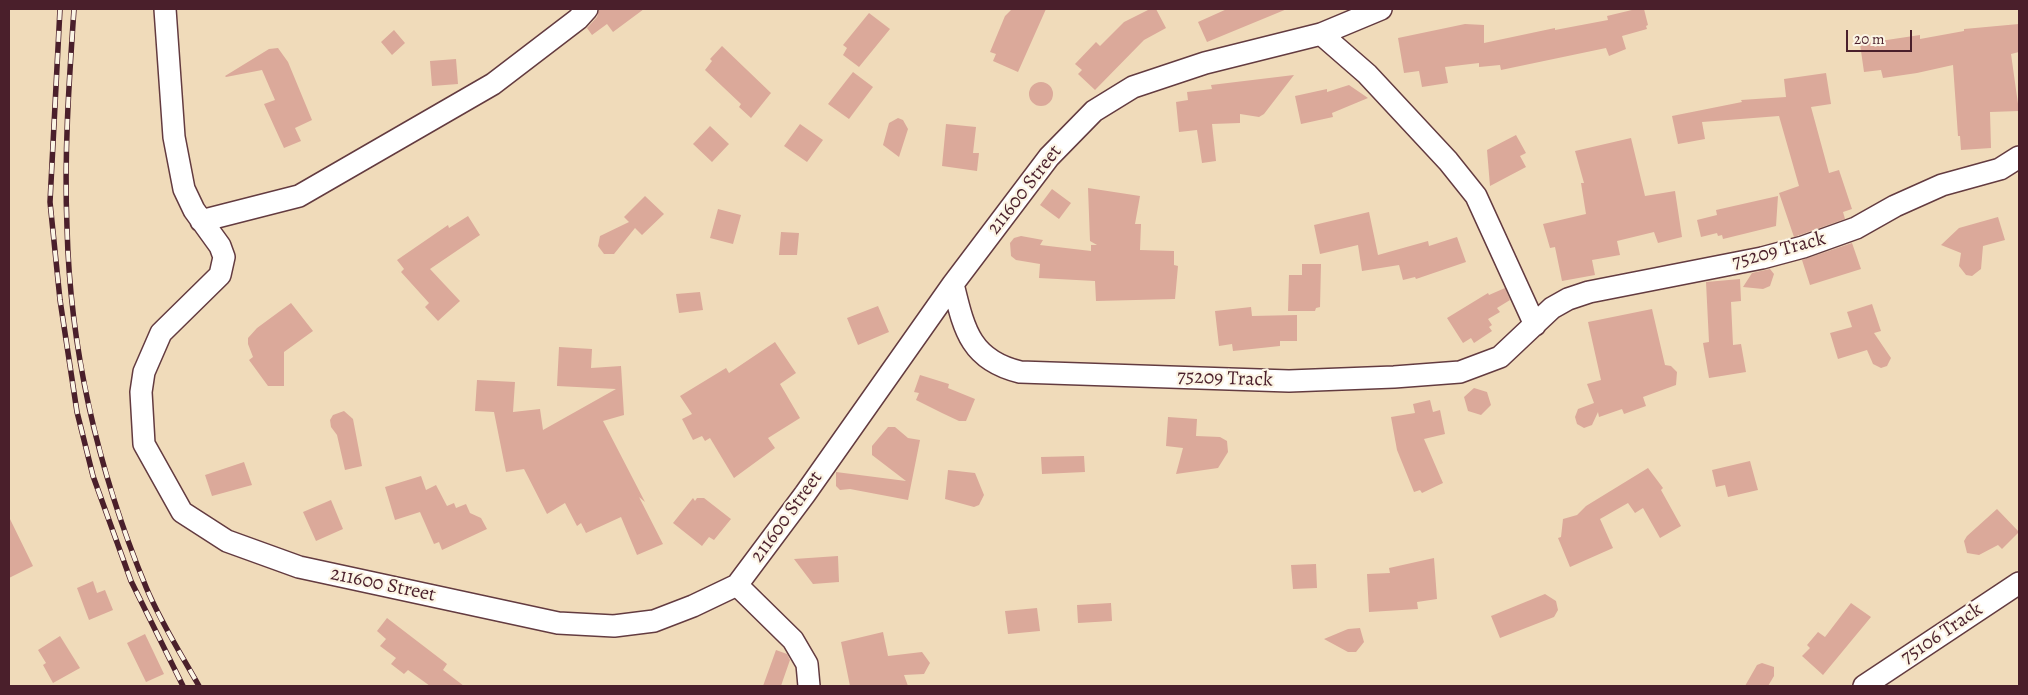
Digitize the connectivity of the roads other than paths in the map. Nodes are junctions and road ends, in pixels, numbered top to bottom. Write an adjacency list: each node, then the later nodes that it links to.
1 (165, 9): 6 (street, 211600 Street)
2 (587, 9): 6 (street)
3 (1381, 9): 4 (street, 211600 Street)
4 (1321, 34): 7 (street, 211600 Street); 8 (street)
5 (2019, 157): 8 (street, 75209 Track)
6 (201, 221): 10 (street, 211600 Street)
7 (953, 284): 8 (street, 75209 Track); 10 (street, 211600 Street)
8 (1535, 325)
9 (2019, 583): 12 (street, 75106 Track)
10 (737, 585): 11 (street)
11 (809, 686)
12 (1864, 686)

